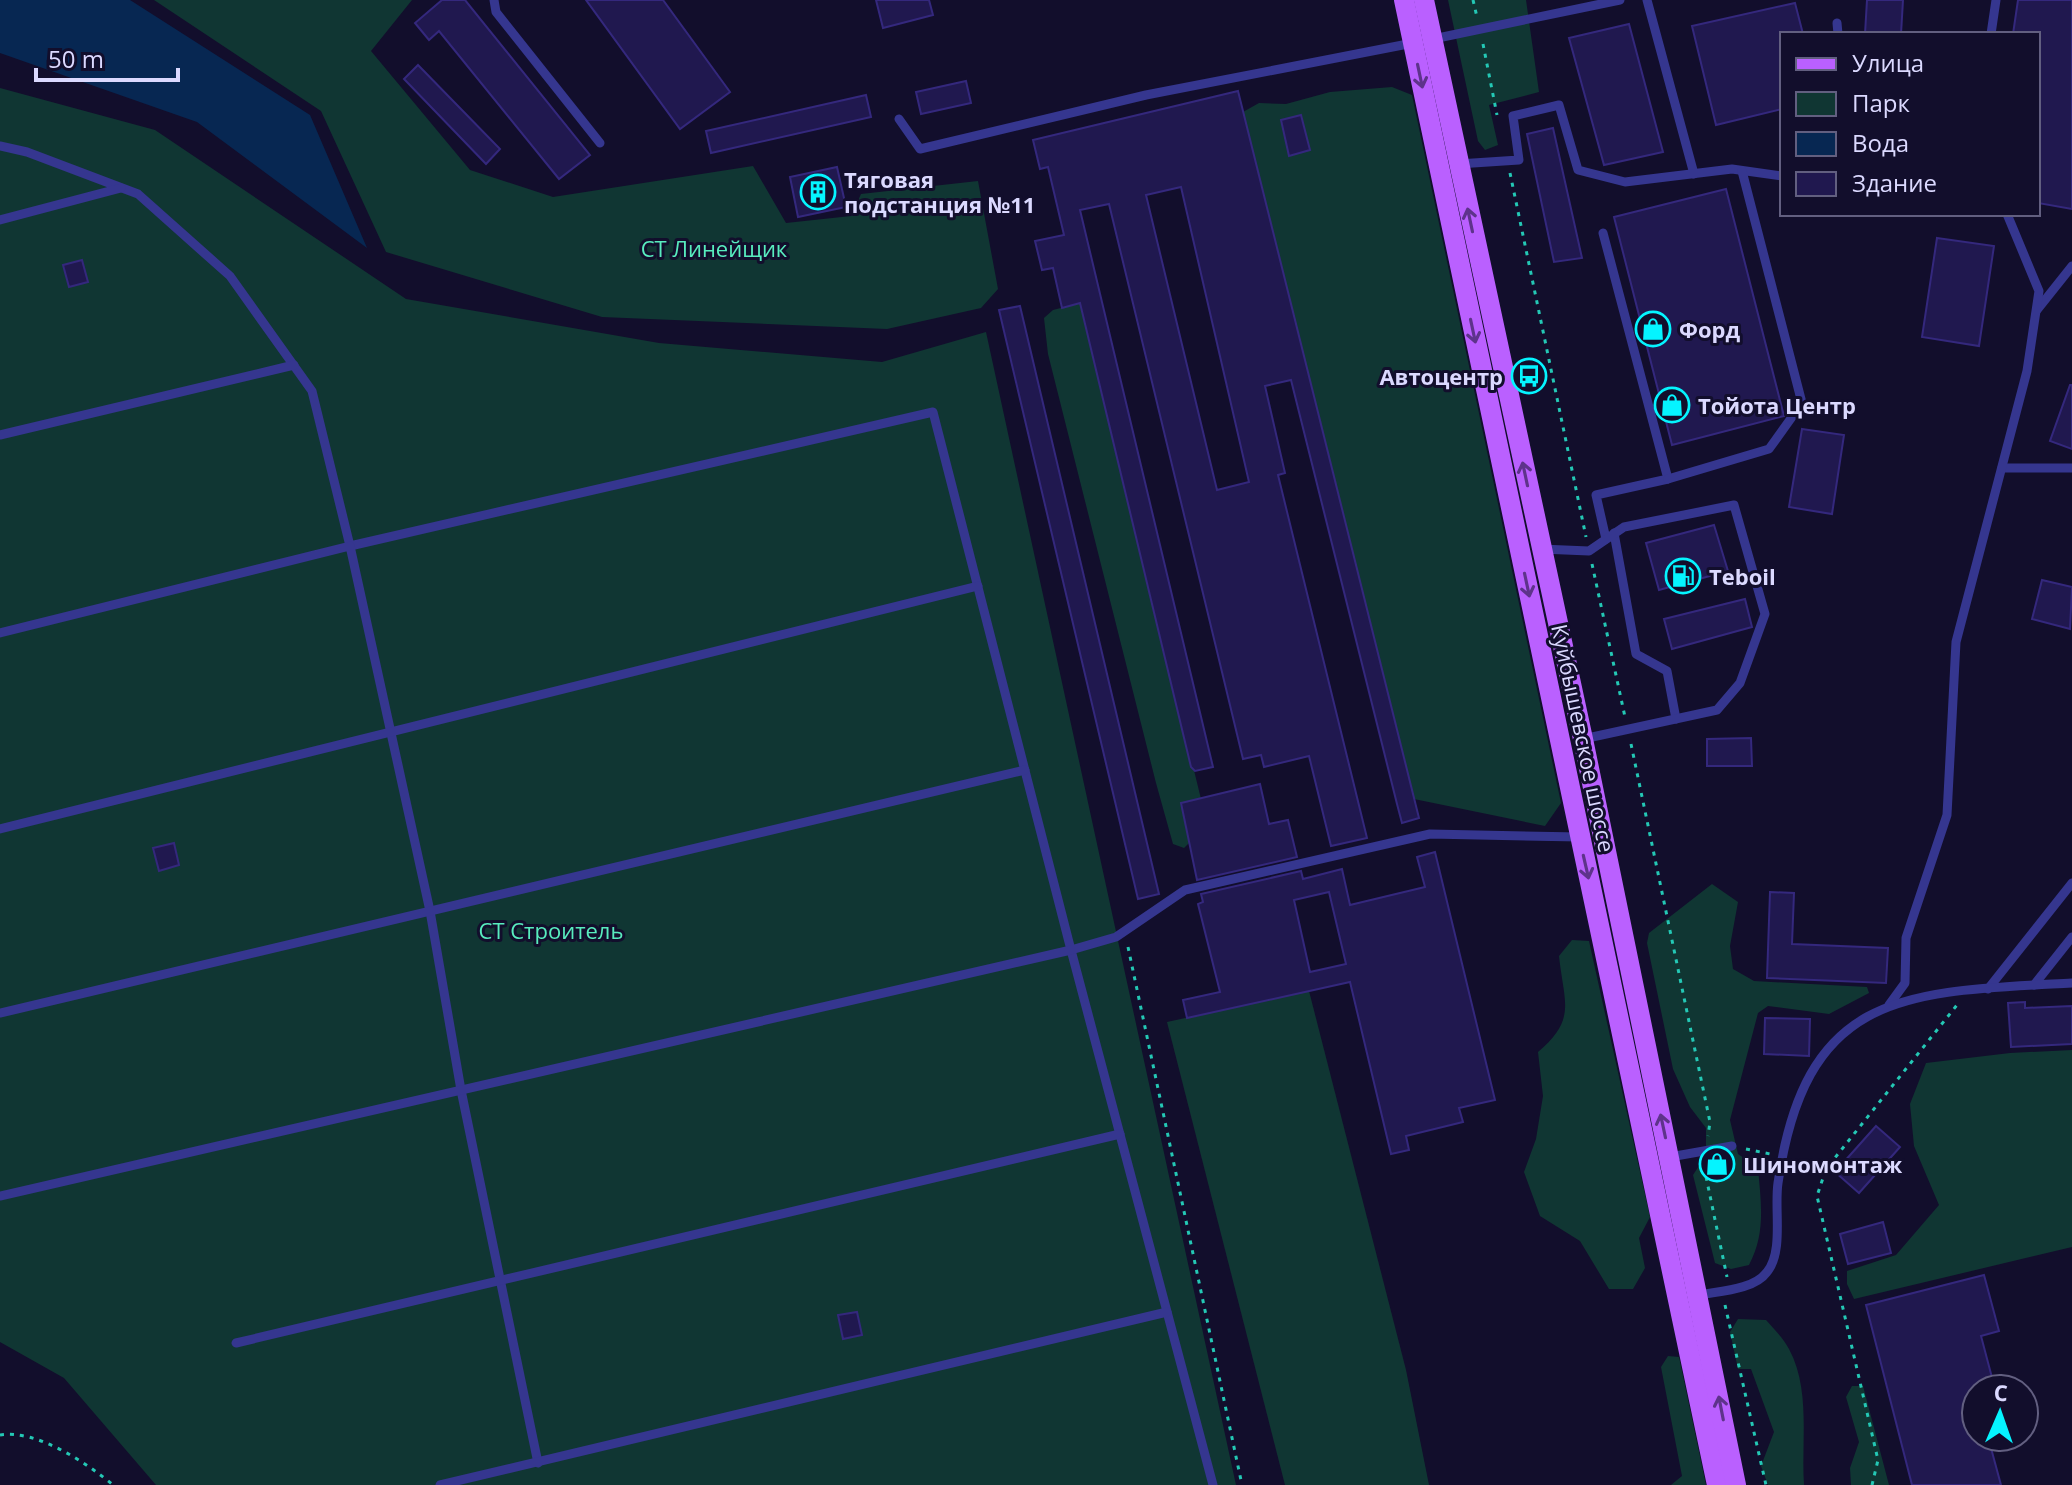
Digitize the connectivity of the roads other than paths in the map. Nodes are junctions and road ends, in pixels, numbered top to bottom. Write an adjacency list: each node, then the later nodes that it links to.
1 (494, 0): 10 (lane)
2 (1404, 0): 8 (main road, Куйбышевское шоссе)
3 (1424, 0): 8 (main road, Куйбышевское шоссе)
4 (1620, 0): 8 (lane)
5 (1647, 0): 14 (lane)
6 (1996, 0): 7 (lane)
7 (1991, 32)
8 (1423, 41): 9 (lane); 12 (main road, Куйбышевское шоссе); 37 (main road, Куйбышевское шоссе, one-way to 37)
9 (899, 119)
10 (600, 143)
11 (0, 146): 16 (lane)
12 (1458, 164): 14 (lane); 29 (main road, Куйбышевское шоссе, one-way to 12)
13 (1742, 171): 14 (lane); 15 (lane); 26 (lane)
14 (1694, 174)
15 (1780, 176)
16 (121, 188): 18 (lane); 22 (lane)
17 (2008, 216): 21 (lane)
18 (0, 220)
19 (1603, 233): 26 (lane)
20 (2072, 266): 21 (lane)
21 (2036, 312): 24 (lane)
22 (294, 365): 23 (lane); 28 (lane)
23 (0, 435)
24 (2002, 468): 25 (lane); 45 (lane)
25 (2072, 468)
26 (1668, 479): 27 (lane)
27 (1610, 536): 29 (lane); 32 (lane); 32 (lane)
28 (350, 546): 30 (lane); 31 (lane); 33 (lane)
29 (1541, 549): 34 (main road, Куйбышевское шоссе)
30 (978, 586): 33 (lane); 35 (lane)
31 (0, 633)
32 (1676, 719): 34 (lane)
33 (390, 732): 36 (lane); 39 (lane)
34 (1583, 739): 50 (main road, Куйбышевское шоссе, one-way to 34)
35 (1025, 770): 39 (lane); 41 (lane)
36 (0, 829)
37 (1580, 837): 41 (lane); 59 (main road, Куйбышевское шоссе, one-way to 59)
38 (2072, 883): 44 (lane)
39 (430, 911): 46 (lane); 47 (lane)
40 (2072, 937): 43 (lane)
41 (1071, 950): 47 (lane); 48 (lane)
42 (2072, 983): 43 (lane)
43 (2034, 985): 44 (lane)
44 (1988, 989): 45 (lane)
45 (1889, 1005): 53 (lane)
46 (0, 1013)
47 (461, 1090): 51 (lane); 52 (lane)
48 (1120, 1134): 52 (lane); 54 (lane)
49 (1732, 1146): 50 (lane)
50 (1670, 1157): 53 (main road, Куйбышевское шоссе)
51 (0, 1196)
52 (499, 1280): 55 (lane); 56 (lane)
53 (1699, 1295): 60 (main road, Куйбышевское шоссе, one-way to 53)
54 (1167, 1312): 56 (lane); 58 (lane)
55 (236, 1343)
56 (538, 1463): 57 (lane)
57 (440, 1485)
58 (1213, 1485)
59 (1717, 1485)
60 (1736, 1485)

